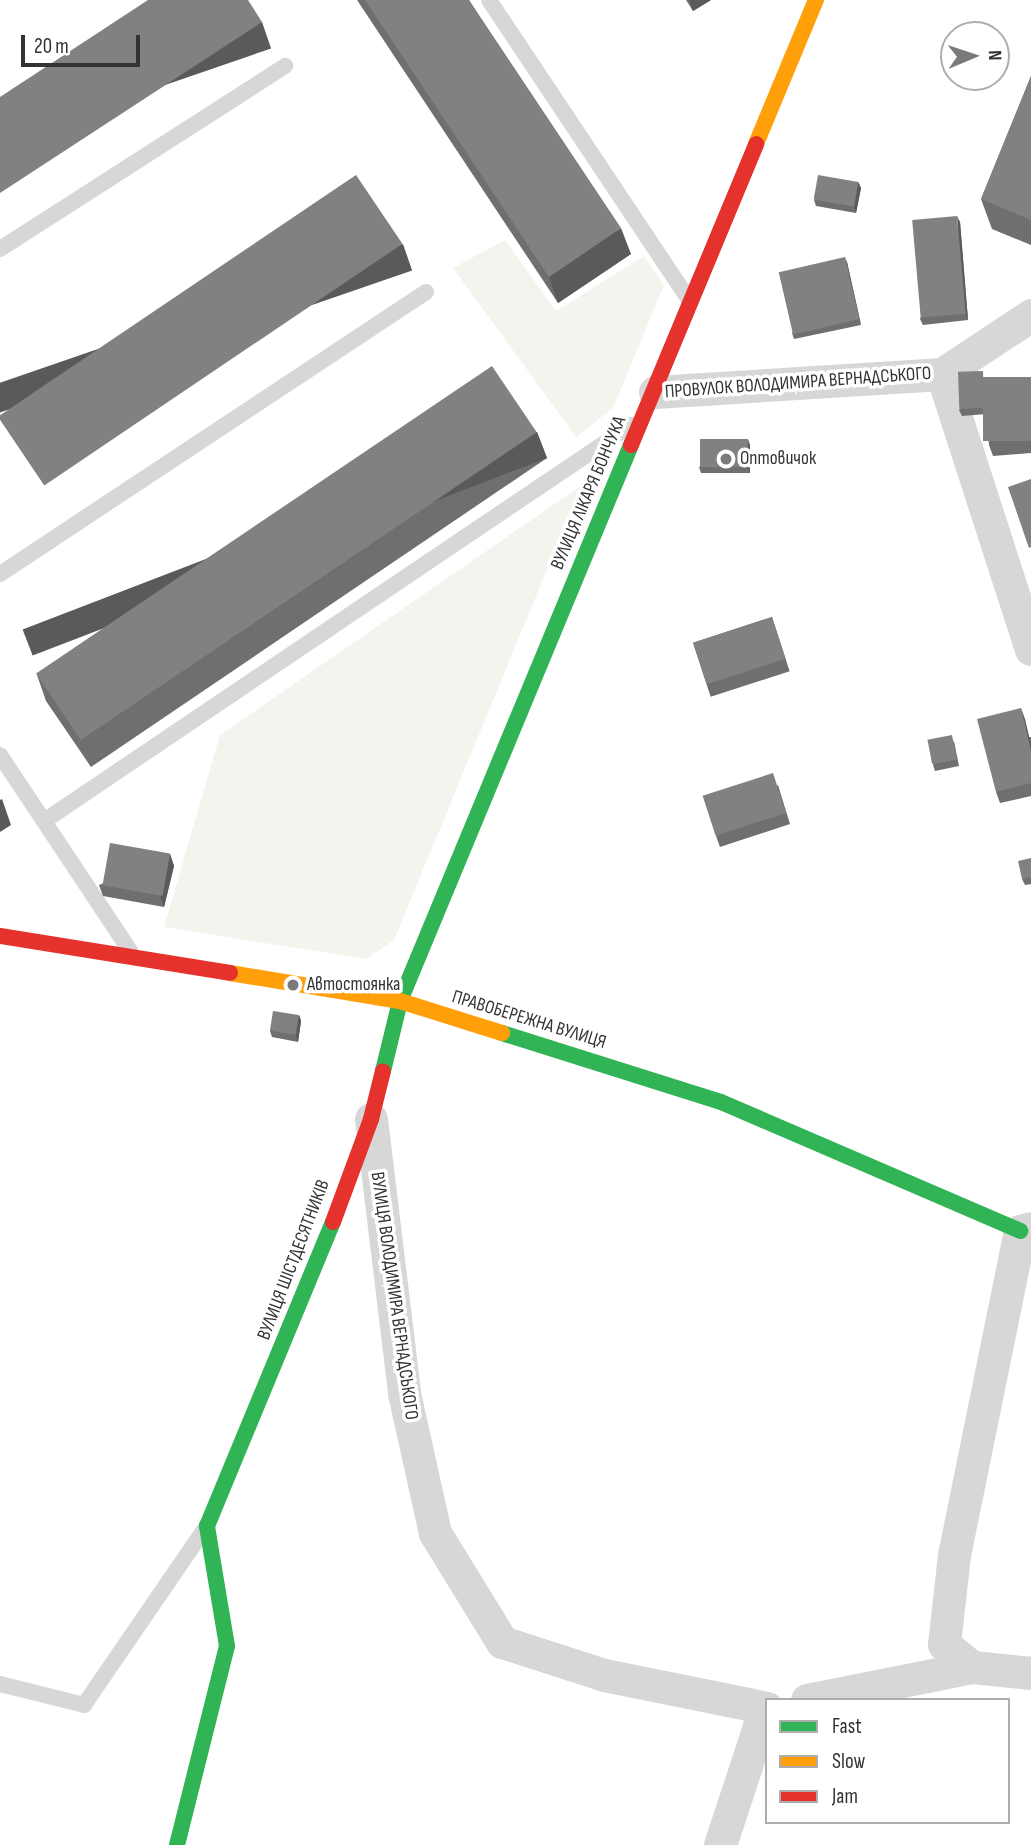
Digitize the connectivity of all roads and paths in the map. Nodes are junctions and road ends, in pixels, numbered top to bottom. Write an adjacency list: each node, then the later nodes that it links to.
1 (489, 0): 6 (lane)
2 (816, 0): 6 (street, ВУЛИЦЯ ЛІКАРЯ БОНЧУКА)
3 (285, 66): 4 (lane)
4 (0, 249)
5 (426, 292): 10 (lane)
6 (692, 305): 9 (street, ВУЛИЦЯ ЛІКАРЯ БОНЧУКА)
7 (1031, 316): 8 (street)
8 (942, 374): 9 (street, ПРОВУЛОК ВОЛОДИМИРА ВЕРНАДСЬКОГО); 11 (street)
9 (650, 403): 13 (lane); 16 (street, ВУЛИЦЯ ЛІКАРЯ БОНЧУКА)
10 (0, 574)
11 (1031, 649)
12 (0, 755): 13 (lane)
13 (44, 821): 15 (lane)
14 (0, 936): 15 (street, ПРАВОБЕРЕЖНА ВУЛИЦЯ)
15 (136, 959): 16 (street, ПРАВОБЕРЕЖНА ВУЛИЦЯ)
16 (400, 1001): 17 (street, ВУЛИЦЯ ШІСТДЕСЯТНИКІВ); 18 (street, ПРАВОБЕРЕЖНА ВУЛИЦЯ)
17 (371, 1119): 19 (street, ВУЛИЦЯ ШІСТДЕСЯТНИКІВ); 24 (street, ВУЛИЦЯ ВОЛОДИМИРА ВЕРНАДСЬКОГО)
18 (1026, 1229): 20 (street)
19 (207, 1526): 22 (lane, ВУЛИЦЯ ШІСТДЕСЯТНИКІВ); 26 (street)
20 (972, 1667): 21 (street); 23 (street)
21 (1031, 1672)
22 (0, 1685)
23 (817, 1698)
24 (765, 1708)
25 (765, 1711): 27 (street, ВУЛИЦЯ ВОЛОДИМИРА ВЕРНАДСЬКОГО)
26 (177, 1845)
27 (720, 1845)

